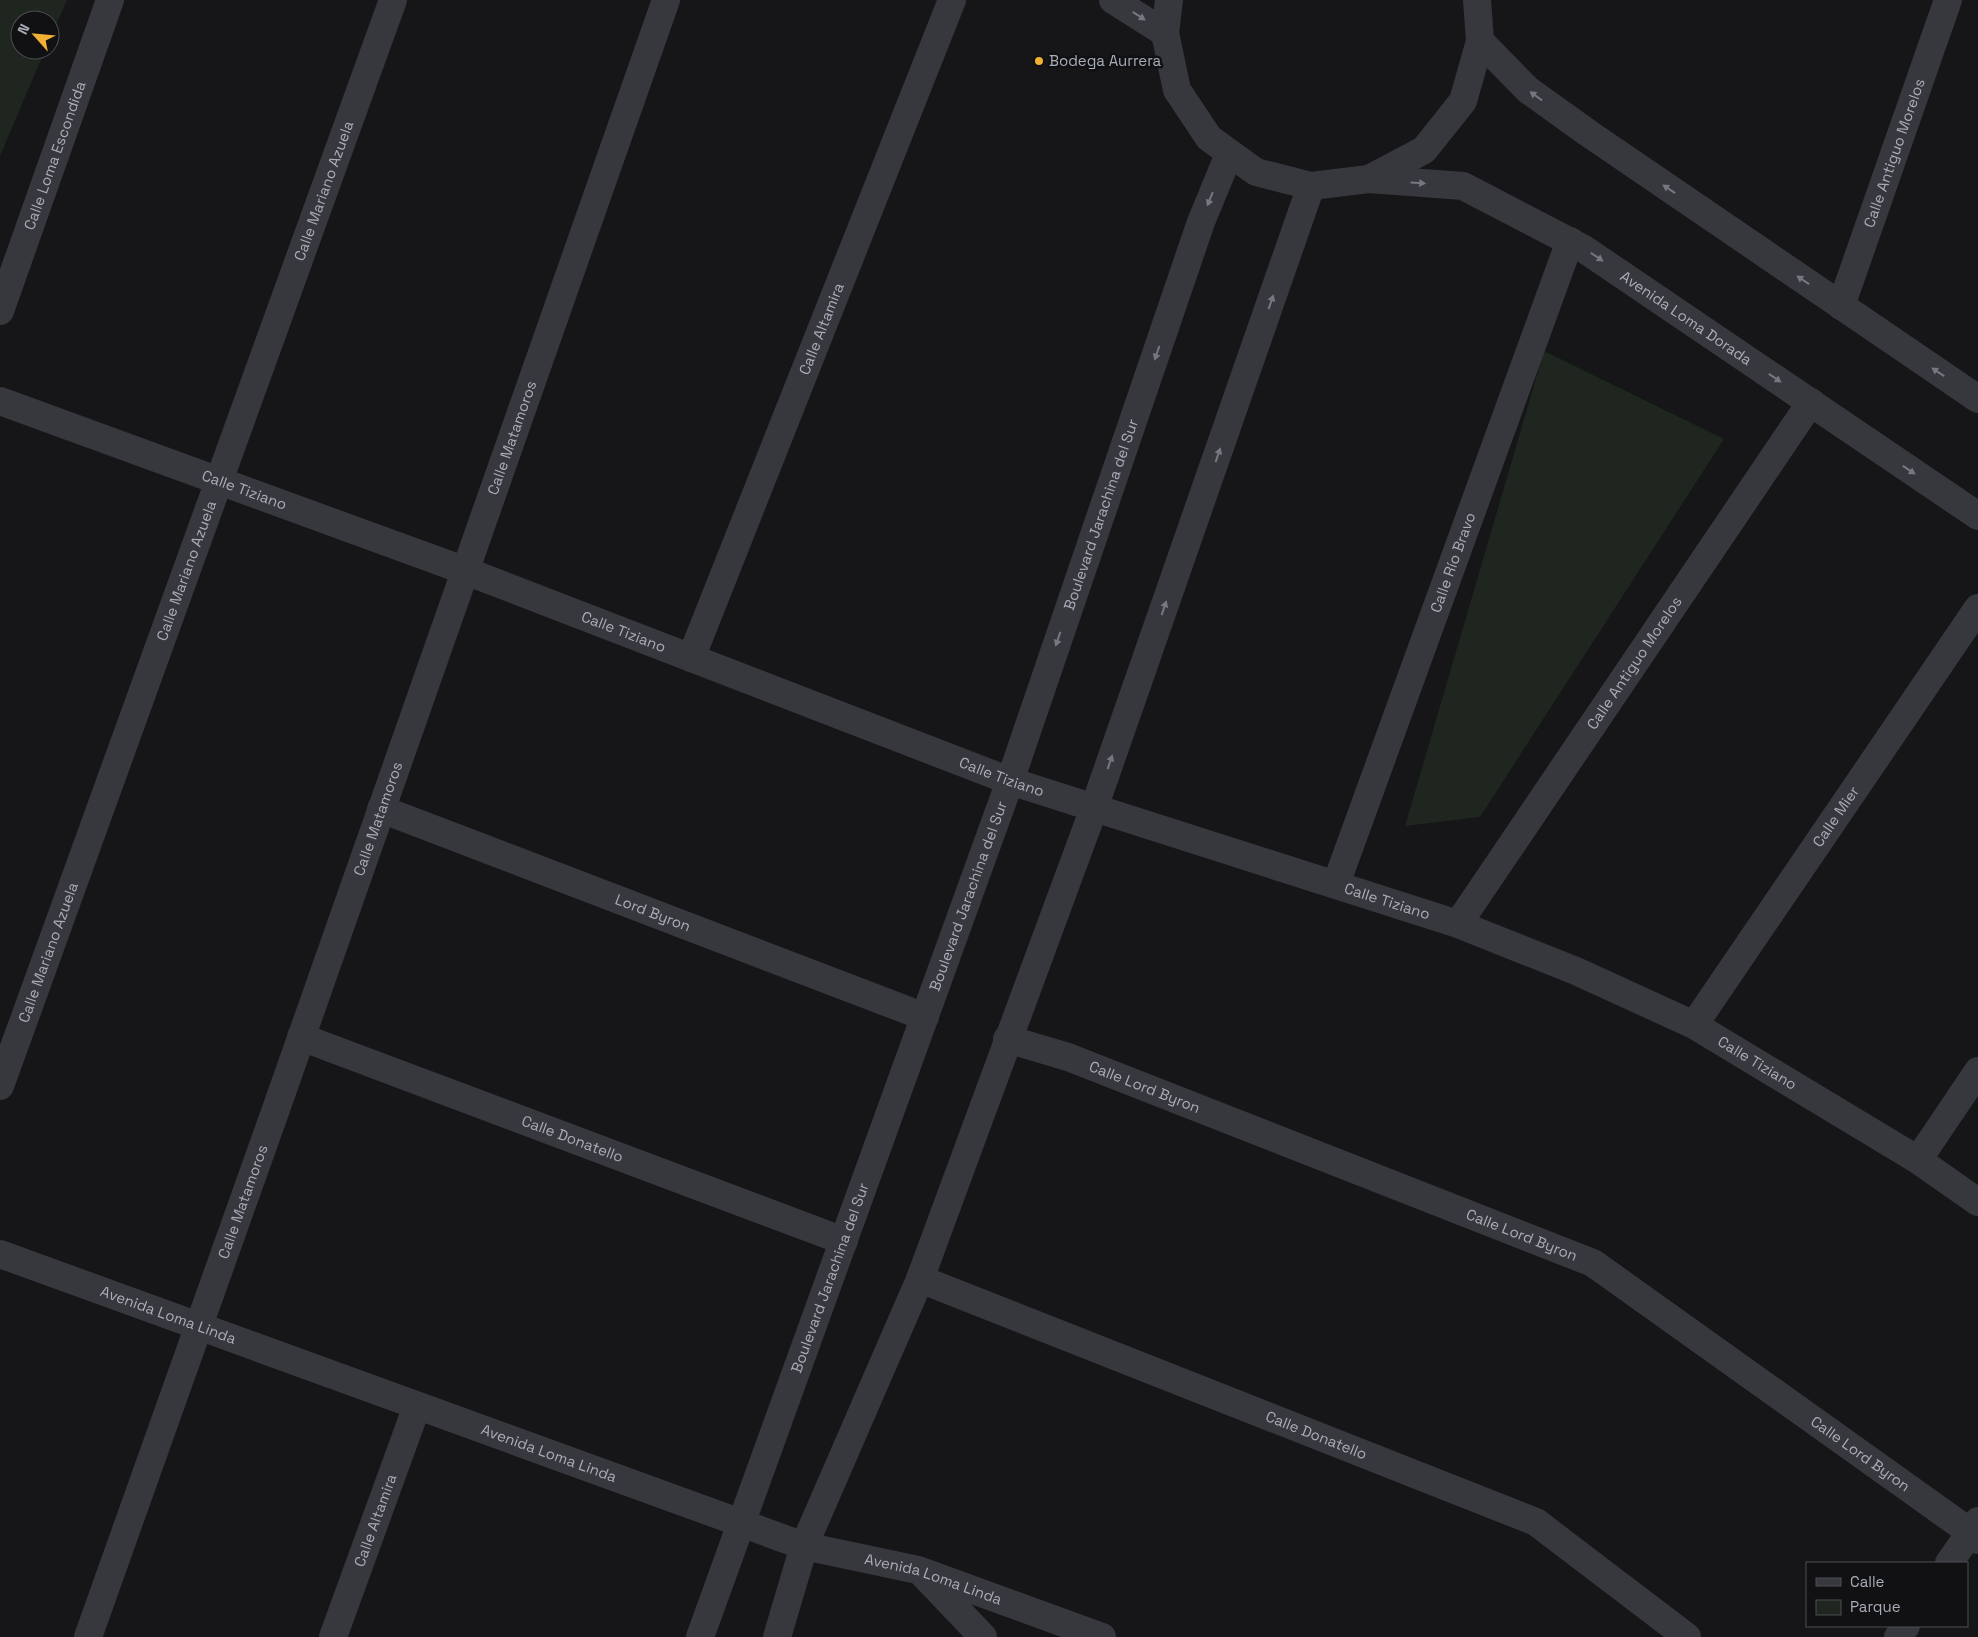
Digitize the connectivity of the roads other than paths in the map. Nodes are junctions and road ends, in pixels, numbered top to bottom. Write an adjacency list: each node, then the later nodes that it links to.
1 (110, 0): 16 (street, Calle Loma Escondida)
2 (393, 0): 20 (street, Calle Mariano Azuela)
3 (666, 0): 22 (street, Calle Matamoros)
4 (952, 0): 24 (street, Calle Altamira)
5 (1113, 0): 9 (street, one-way to 9)
6 (1169, 0): 9 (street)
7 (1478, 0): 10 (street)
8 (1948, 0): 15 (street, Calle Antiguo Morelos)
9 (1165, 33): 11 (street)
10 (1480, 41): 12 (street); 15 (street, one-way to 10)
11 (1229, 154): 13 (street); 25 (street, Boulevard Jarachina del Sur, one-way to 25)
12 (1369, 179): 13 (street); 14 (street, Avenida Loma Dorada, one-way to 14)
13 (1311, 186): 26 (street, one-way to 13)
14 (1570, 241): 19 (street, Avenida Loma Dorada, one-way to 19); 28 (street, Calle Río Bravo)
15 (1841, 306): 17 (street, one-way to 15)
16 (0, 311)
17 (1978, 399)
18 (0, 401): 20 (street, Calle Tiziano)
19 (1811, 402): 21 (street, Avenida Loma Dorada, one-way to 21); 29 (street, Calle Antiguo Morelos)
20 (218, 481): 22 (street, Calle Tiziano); 35 (street, Calle Mariano Azuela)
21 (1978, 516)
22 (466, 571): 24 (street, Calle Tiziano); 27 (street, Calle Matamoros)
23 (1978, 608): 31 (street, Calle Mier)
24 (691, 658): 25 (street, Calle Tiziano)
25 (1010, 781): 26 (street, Calle Tiziano); 30 (street, Boulevard Jarachina del Sur)
26 (1094, 808): 28 (street, Calle Tiziano); 33 (street)
27 (381, 809): 30 (street, Lord Byron); 32 (street, Calle Matamoros)
28 (1336, 884): 29 (street, Calle Tiziano)
29 (1458, 924): 31 (street, Calle Tiziano)
30 (925, 1017): 38 (street, Boulevard Jarachina del Sur)
31 (1694, 1025): 36 (street, Calle Tiziano)
32 (301, 1037): 38 (street, Calle Donatello); 41 (street, Calle Matamoros)
33 (1007, 1039): 40 (street); 44 (street, Calle Lord Byron)
34 (1978, 1071): 36 (street)
35 (0, 1086)
36 (1918, 1160): 37 (street, Calle Tiziano)
37 (1978, 1202)
38 (844, 1241): 43 (street, Boulevard Jarachina del Sur)
39 (0, 1254): 41 (street, Avenida Loma Linda)
40 (920, 1279): 45 (street); 54 (street, Calle Donatello)
41 (198, 1326): 42 (street, Avenida Loma Linda); 48 (street, Calle Matamoros)
42 (417, 1406): 43 (street, Avenida Loma Linda); 49 (street, Calle Altamira)
43 (742, 1524): 45 (street, Avenida Loma Linda); 50 (street, Boulevard Jarachina del Sur)
44 (1975, 1531): 46 (street)
45 (804, 1546): 47 (street, Avenida Loma Linda); 51 (street)
46 (1950, 1562)
47 (918, 1570): 52 (street); 53 (street, Avenida Loma Linda)
48 (88, 1637)
49 (333, 1637)
50 (700, 1637)
51 (777, 1637)
52 (983, 1637)
53 (1102, 1637)
54 (1687, 1637)

